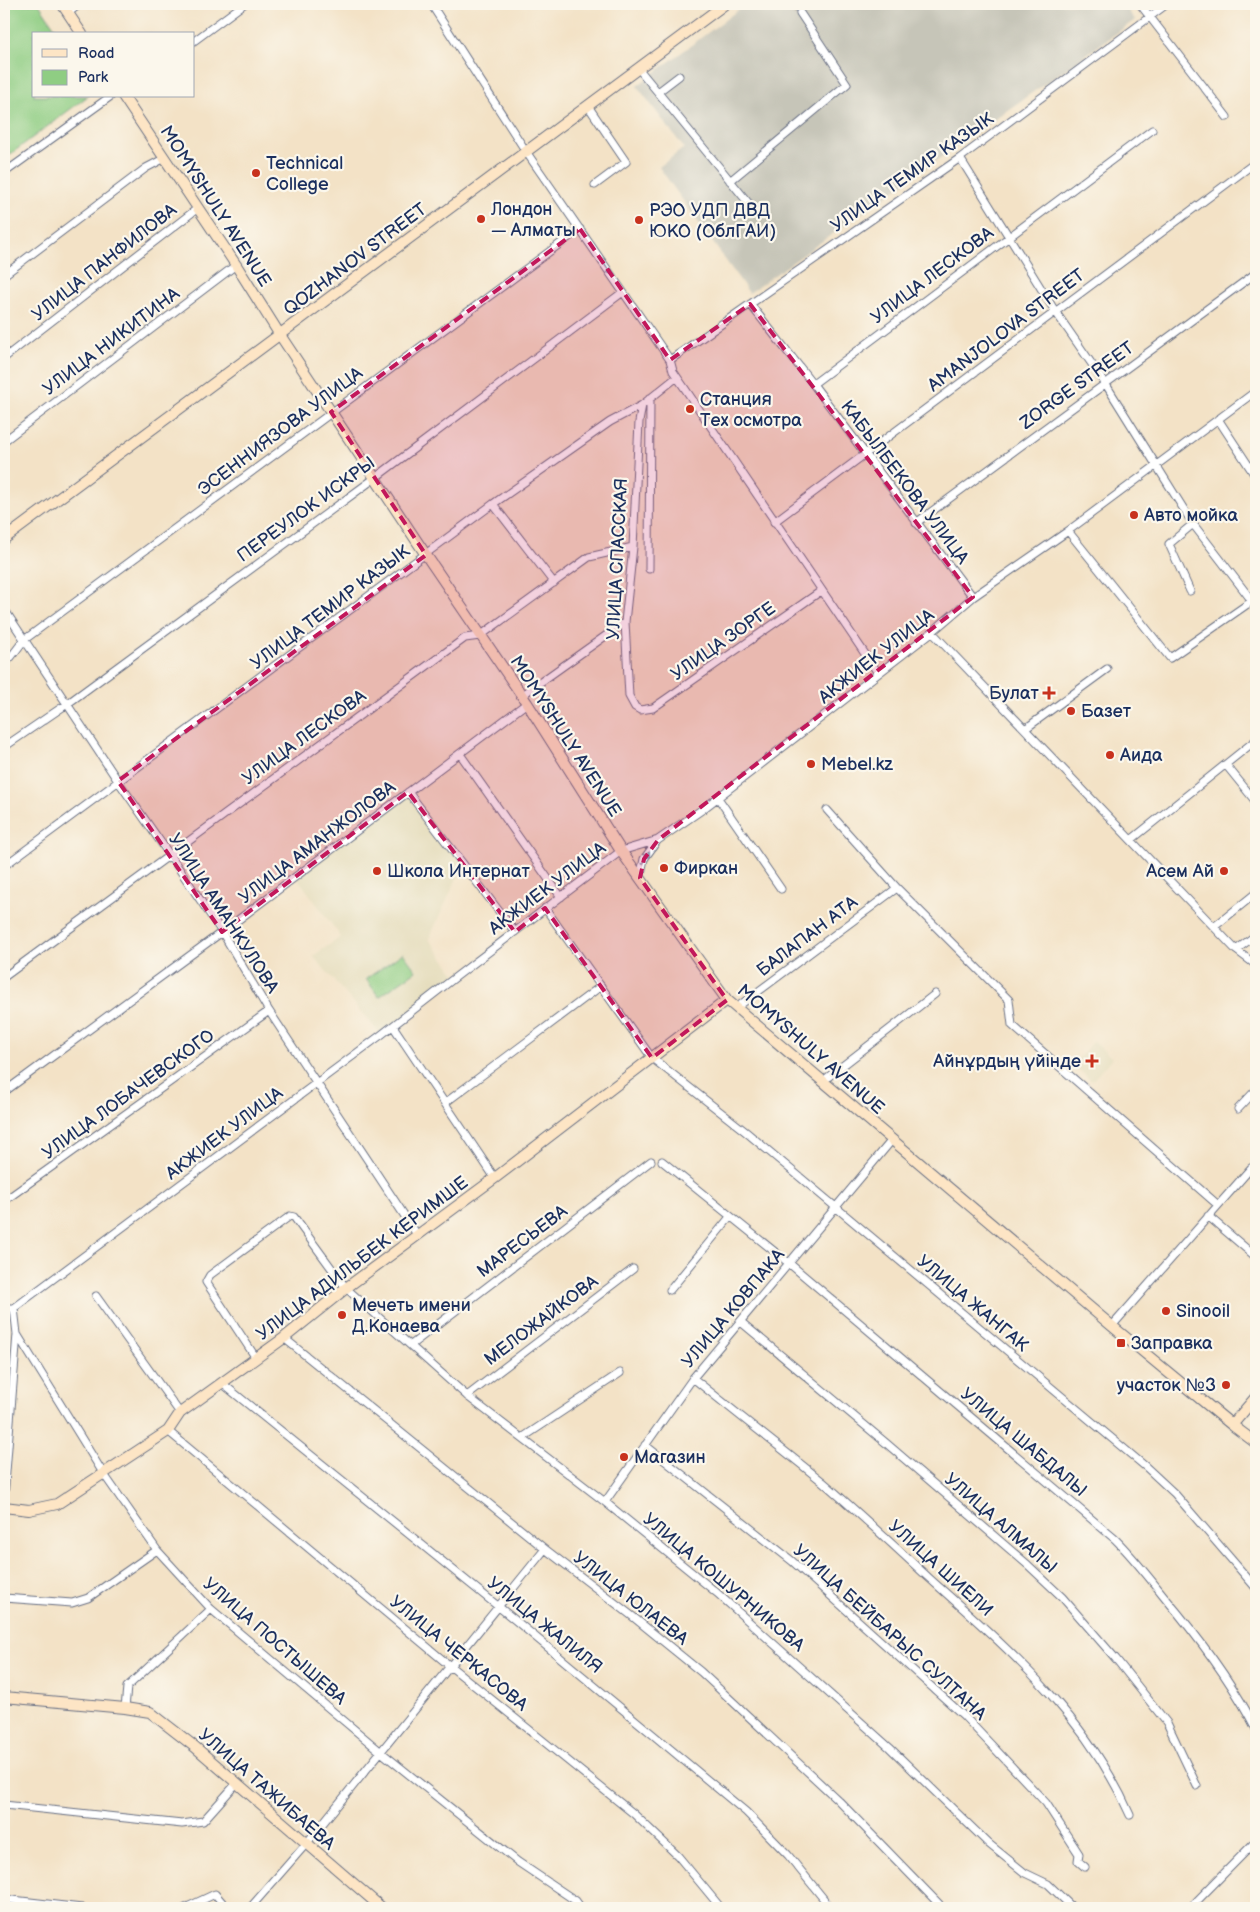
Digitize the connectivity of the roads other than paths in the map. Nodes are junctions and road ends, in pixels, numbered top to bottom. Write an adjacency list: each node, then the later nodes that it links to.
1 (80, 4): 7 (street)
2 (244, 4): 11 (street)
3 (431, 4): 20 (street)
4 (725, 4): 12 (main road, QOZHANOV STREET)
5 (1140, 4): 9 (street)
6 (1167, 4): 9 (street, УЛИЦА ТЕМИР КАЗЫК)
7 (65, 8): 10 (main road)
8 (800, 13): 25 (street)
9 (1150, 18): 18 (street); 22 (street, УЛИЦА ТЕМИР КАЗЫК)
10 (81, 32)
11 (195, 40)
12 (638, 68): 14 (street); 17 (main road, QOZHANOV STREET)
13 (679, 76): 14 (street)
14 (658, 92): 25 (street)
15 (108, 98): 24 (street)
16 (125, 98): 21 (main road, MOMYSHULY AVENUE)
17 (588, 106): 20 (main road, QOZHANOV STREET); 26 (street)
18 (1227, 118)
19 (1152, 130): 30 (street, УЛИЦА ЛЕСКОВА)
20 (527, 152): 29 (street); 37 (main road, QOZHANOV STREET)
21 (165, 158): 27 (main road, MOMYSHULY AVENUE); 33 (street)
22 (960, 158): 30 (street); 35 (street, УЛИЦА ТЕМИР КАЗЫК)
23 (1256, 162): 36 (street, AMANJOLOVA STREET)
24 (4, 173)
25 (730, 181): 28 (street)
26 (595, 184)
27 (198, 208): 31 (main road, MOMYSHULY AVENUE); 38 (street, УЛИЦА ПАНФИЛОВА)
28 (755, 212)
29 (580, 229): 34 (street, one-way to 34); 46 (street, ЭСЕННИЯЗОВА УЛИЦА)
30 (1009, 236): 36 (street); 42 (street, УЛИЦА ЛЕСКОВА)
31 (236, 265): 37 (main road, MOMYSHULY AVENUE); 48 (street, УЛИЦА НИКИТИНА)
32 (1256, 273): 41 (street, ZORGE STREET)
33 (4, 275)
34 (623, 292): 39 (street); 52 (street, ПЕРЕУЛОК ИСКРЫ)
35 (750, 304): 39 (street, УЛИЦА ТЕМИР КАЗЫК); 42 (street)
36 (1055, 311): 41 (street); 49 (street, AMANJOLOVA STREET)
37 (280, 335): 46 (main road, MOMYSHULY AVENUE); 58 (main road, QOZHANOV STREET)
38 (4, 358)
39 (670, 360): 40 (street)
40 (677, 377): 44 (street, УЛИЦА ТЕМИР КАЗЫК); 54 (street)
41 (1105, 383): 50 (street); 55 (street, ZORGE STREET)
42 (813, 384): 49 (street, КАБЫЛБЕКОВА УЛИЦА)
43 (1256, 391): 47 (street, АКЖИЕК УЛИЦА)
44 (650, 398): 45 (street, УЛИЦА ТЕМИР КАЗЫК); 61 (street)
45 (642, 405): 53 (street, УЛИЦА ТЕМИР КАЗЫК); 59 (street, УЛИЦА СПАССКАЯ)
46 (331, 412): 52 (main road, MOMYSHULY AVENUE); 71 (street, ЭСЕННИЯЗОВА УЛИЦА)
47 (1218, 419): 50 (street, АКЖИЕК УЛИЦА); 51 (street)
48 (4, 441)
49 (864, 454): 54 (street, AMANJOLOVA STREET); 55 (street, КАБЫЛБЕКОВА УЛИЦА)
50 (1156, 464): 56 (street); 57 (street, АКЖИЕК УЛИЦА)
51 (1256, 477)
52 (375, 478): 60 (main road, MOMYSHULY AVENUE); 76 (street, ПЕРЕУЛОК ИСКРЫ)
53 (493, 504): 60 (street, УЛИЦА ТЕМИР КАЗЫК); 62 (street)
54 (774, 522): 63 (street)
55 (916, 522): 65 (street, КАБЫЛБЕКОВА УЛИЦА)
56 (1193, 524): 64 (street); 66 (street)
57 (1068, 531): 65 (street, АКЖИЕК УЛИЦА); 66 (street)
58 (4, 539)
59 (633, 548): 62 (street, УЛИЦА ЛЕСКОВА); 68 (street, УЛИЦА СПАССКАЯ)
60 (426, 555): 70 (main road, MOMYSHULY AVENUE); 83 (street, УЛИЦА ТЕМИР КАЗЫК)
61 (649, 569)
62 (554, 583): 70 (street, УЛИЦА ЛЕСКОВА)
63 (821, 591): 74 (street); 77 (street, УЛИЦА ЗОРГЕ)
64 (1190, 591)
65 (973, 597): 69 (street, АКЖИЕК УЛИЦА)
66 (1254, 604)
67 (4, 609): 71 (street, УЛИЦА АМАНКУЛОВА)
68 (625, 622): 75 (street, УЛИЦА АМАНЖОЛОВА); 77 (street, УЛИЦА СПАССКАЯ)
69 (932, 632): 74 (street, АКЖИЕК УЛИЦА); 78 (street)
70 (480, 636): 75 (main road, MOMYSHULY AVENUE); 91 (street, УЛИЦА ЛЕСКОВА)
71 (24, 640): 72 (street, ЭСЕННИЯЗОВА УЛИЦА); 76 (street, УЛИЦА АМАНКУЛОВА)
72 (4, 662)
73 (1107, 669): 78 (street)
74 (878, 673): 85 (street, АКЖИЕК УЛИЦА)
75 (524, 699): 81 (street, УЛИЦА АМАНЖОЛОВА); 90 (main road, MOMYSHULY AVENUE)
76 (67, 704): 80 (street, ПЕРЕУЛОК ИСКРЫ); 83 (street, УЛИЦА АМАНКУЛОВА)
77 (640, 710)
78 (1025, 730): 89 (street)
79 (1256, 740): 82 (street)
80 (4, 747)
81 (460, 754): 84 (street, УЛИЦА АМАНЖОЛОВА); 97 (street)
82 (1226, 764): 86 (street); 89 (street)
83 (118, 782): 91 (street, УЛИЦА АМАНКУЛОВА); 92 (street, УЛИЦА ТЕМИР КАЗЫК)
84 (408, 792): 100 (street, УЛИЦА АМАНЖОЛОВА); 101 (street)
85 (718, 798): 88 (street, АКЖИЕК УЛИЦА); 95 (street)
86 (1255, 799)
87 (827, 810): 94 (street)
88 (658, 840): 90 (street, АКЖИЕК УЛИЦА); 93 (street, one-way to 88)
89 (1131, 840): 99 (street)
90 (621, 851): 93 (main road, MOMYSHULY AVENUE); 97 (street, АКЖИЕК УЛИЦА)
91 (169, 854): 100 (street, УЛИЦА АМАНКУЛОВА); 105 (street, УЛИЦА ЛЕСКОВА)
92 (4, 866)
93 (640, 878): 108 (main road, MOMYSHULY AVENUE)
94 (896, 888): 109 (street, БАЛАПАН АТА); 126 (street)
95 (780, 890)
96 (1256, 893): 99 (street)
97 (561, 897): 98 (street, АКЖИЕК УЛИЦА)
98 (545, 908): 101 (street, АКЖИЕК УЛИЦА); 106 (street, УЛИЦА ЖАНГАК)
99 (1214, 927): 103 (street)
100 (222, 932): 110 (street, УЛИЦА АМАНКУЛОВА); 116 (street, УЛИЦА АМАНЖОЛОВА)
101 (515, 932): 111 (street, АКЖИЕК УЛИЦА)
102 (1256, 935): 103 (street)
103 (1236, 950): 104 (street)
104 (1256, 965)
105 (4, 976)
106 (601, 986): 112 (street, УЛИЦА ЖАНГАК); 117 (street)
107 (935, 994): 113 (street)
108 (727, 1000): 109 (main road, MOMYSHULY AVENUE); 112 (main road, УЛИЦА АДИЛЬБЕК КЕРИМШЕ)
109 (736, 1008): 113 (main road, MOMYSHULY AVENUE)
110 (269, 1011): 114 (street, УЛИЦА АМАНКУЛОВА); 125 (street, УЛИЦА ЛОБАЧЕВСКОГО)
111 (392, 1026): 114 (street, АКЖИЕК УЛИЦА); 117 (street)
112 (652, 1058): 124 (main road, УЛИЦА АДИЛЬБЕК КЕРИМШЕ); 127 (street, УЛИЦА ЖАНГАК)
113 (823, 1081): 119 (main road, MOMYSHULY AVENUE)
114 (316, 1083): 130 (street, УЛИЦА АМАНКУЛОВА); 138 (street, АКЖИЕК УЛИЦА)
115 (1256, 1090): 118 (street)
116 (4, 1092)
117 (445, 1103): 124 (street)
118 (1238, 1109)
119 (892, 1140): 127 (street, УЛИЦА КОВПАКА); 140 (main road, MOMYSHULY AVENUE)
120 (651, 1161): 143 (street, МАРЕСЬЕВА)
121 (662, 1161): 129 (street, УЛИЦА ШАБДАЛЫ)
122 (1256, 1162): 123 (street)
123 (1254, 1170): 126 (street)
124 (495, 1178): 130 (main road, УЛИЦА АДИЛЬБЕК КЕРИМШЕ)
125 (4, 1201)
126 (1218, 1205): 128 (street)
127 (835, 1208): 132 (street, УЛИЦА КОВПАКА); 162 (street, УЛИЦА ЖАНГАК)
128 (1208, 1216): 131 (street); 140 (street)
129 (730, 1217): 132 (street, УЛИЦА ШАБДАЛЫ); 135 (street)
130 (418, 1236): 134 (main road, УЛИЦА АДИЛЬБЕК КЕРИМШЕ)
131 (1256, 1256)
132 (790, 1264): 139 (street, УЛИЦА КОВПАКА); 169 (street, УЛИЦА ШАБДАЛЫ)
133 (633, 1269): 148 (street, МЕЛОЖАЙКОВА)
134 (346, 1288): 142 (main road, УЛИЦА АДИЛЬБЕК КЕРИМШЕ); 143 (street, УЛИЦА КОШУРНИКОВА); 144 (street, УЛИЦА КОШУРНИКОВА)
135 (670, 1290)
136 (96, 1296): 150 (street)
137 (4, 1308): 138 (street)
138 (14, 1308): 141 (street)
139 (741, 1322): 146 (street, УЛИЦА КОВПАКА); 172 (street, УЛИЦА АЛМАЛЫ)
140 (1112, 1326): 151 (main road, MOMYSHULY AVENUE)
141 (17, 1334): 156 (street, УЛИЦА ПОСТЫШЕВА); 157 (street)
142 (284, 1338): 144 (main road, УЛИЦА АДИЛЬБЕК КЕРИМШЕ); 160 (street, УЛИЦА ЮЛАЕВА)
143 (411, 1345): 148 (street, УЛИЦА КОШУРНИКОВА)
144 (256, 1358): 147 (main road, УЛИЦА АДИЛЬБЕК КЕРИМШЕ)
145 (620, 1373): 153 (street)
146 (692, 1378): 155 (street, УЛИЦА КОВПАКА); 174 (street, УЛИЦА ШИЕЛИ)
147 (223, 1384): 150 (main road, УЛИЦА АДИЛЬБЕК КЕРИМШЕ); 164 (street, УЛИЦА ЖАЛИЛЯ)
148 (467, 1396): 153 (street, УЛИЦА КОШУРНИКОВА)
149 (1256, 1397): 151 (main road)
150 (180, 1413): 152 (main road, УЛИЦА АДИЛЬБЕК КЕРИМШЕ)
151 (1232, 1425): 154 (main road, MOMYSHULY AVENUE)
152 (168, 1431): 156 (main road, УЛИЦА АДИЛЬБЕК КЕРИМШЕ); 166 (street, УЛИЦА ЧЕРКАСОВА)
153 (522, 1438): 158 (street, УЛИЦА КОШУРНИКОВА)
154 (1256, 1443)
155 (645, 1445): 158 (street, УЛИЦА КОВПАКА); 177 (street, УЛИЦА БЕЙБАРЫС СУЛТАНА)
156 (103, 1473): 159 (main road, УЛИЦА АДИЛЬБЕК КЕРИМШЕ); 161 (street, УЛИЦА ПОСТЫШЕВА)
157 (4, 1497)
158 (605, 1502): 188 (street, УЛИЦА КОШУРНИКОВА)
159 (4, 1507)
160 (545, 1549): 164 (street); 179 (street, УЛИЦА ЮЛАЕВА)
161 (157, 1550): 163 (street); 165 (street, УЛИЦА ПОСТЫШЕВА)
162 (1256, 1588)
163 (4, 1598)
164 (498, 1607): 166 (street); 187 (street, УЛИЦА ЖАЛИЛЯ)
165 (211, 1609): 168 (street); 170 (street, УЛИЦА ПОСТЫШЕВА)
166 (450, 1666): 170 (street); 186 (street, УЛИЦА ЧЕРКАСОВА)
167 (4, 1697): 168 (main road, УЛИЦА ТАЖИБАЕВА)
168 (125, 1708): 171 (main road, УЛИЦА ТАЖИБАЕВА)
169 (1256, 1729)
170 (381, 1752): 176 (street); 185 (street, УЛИЦА ПОСТЫШЕВА)
171 (236, 1784): 173 (street); 176 (main road, УЛИЦА ТАЖИБАЕВА)
172 (1197, 1786)
173 (4, 1805)
174 (1130, 1815)
175 (1256, 1841): 189 (street)
176 (306, 1844): 183 (street); 184 (main road, УЛИЦА ТАЖИБАЕВА)
177 (1085, 1867)
178 (4, 1899): 180 (street)
179 (939, 1904)
180 (82, 1908)
181 (185, 1908): 182 (street)
182 (227, 1908)
183 (250, 1908)
184 (382, 1908)
185 (581, 1908)
186 (721, 1908)
187 (831, 1908)
188 (1073, 1908)
189 (1190, 1908)

